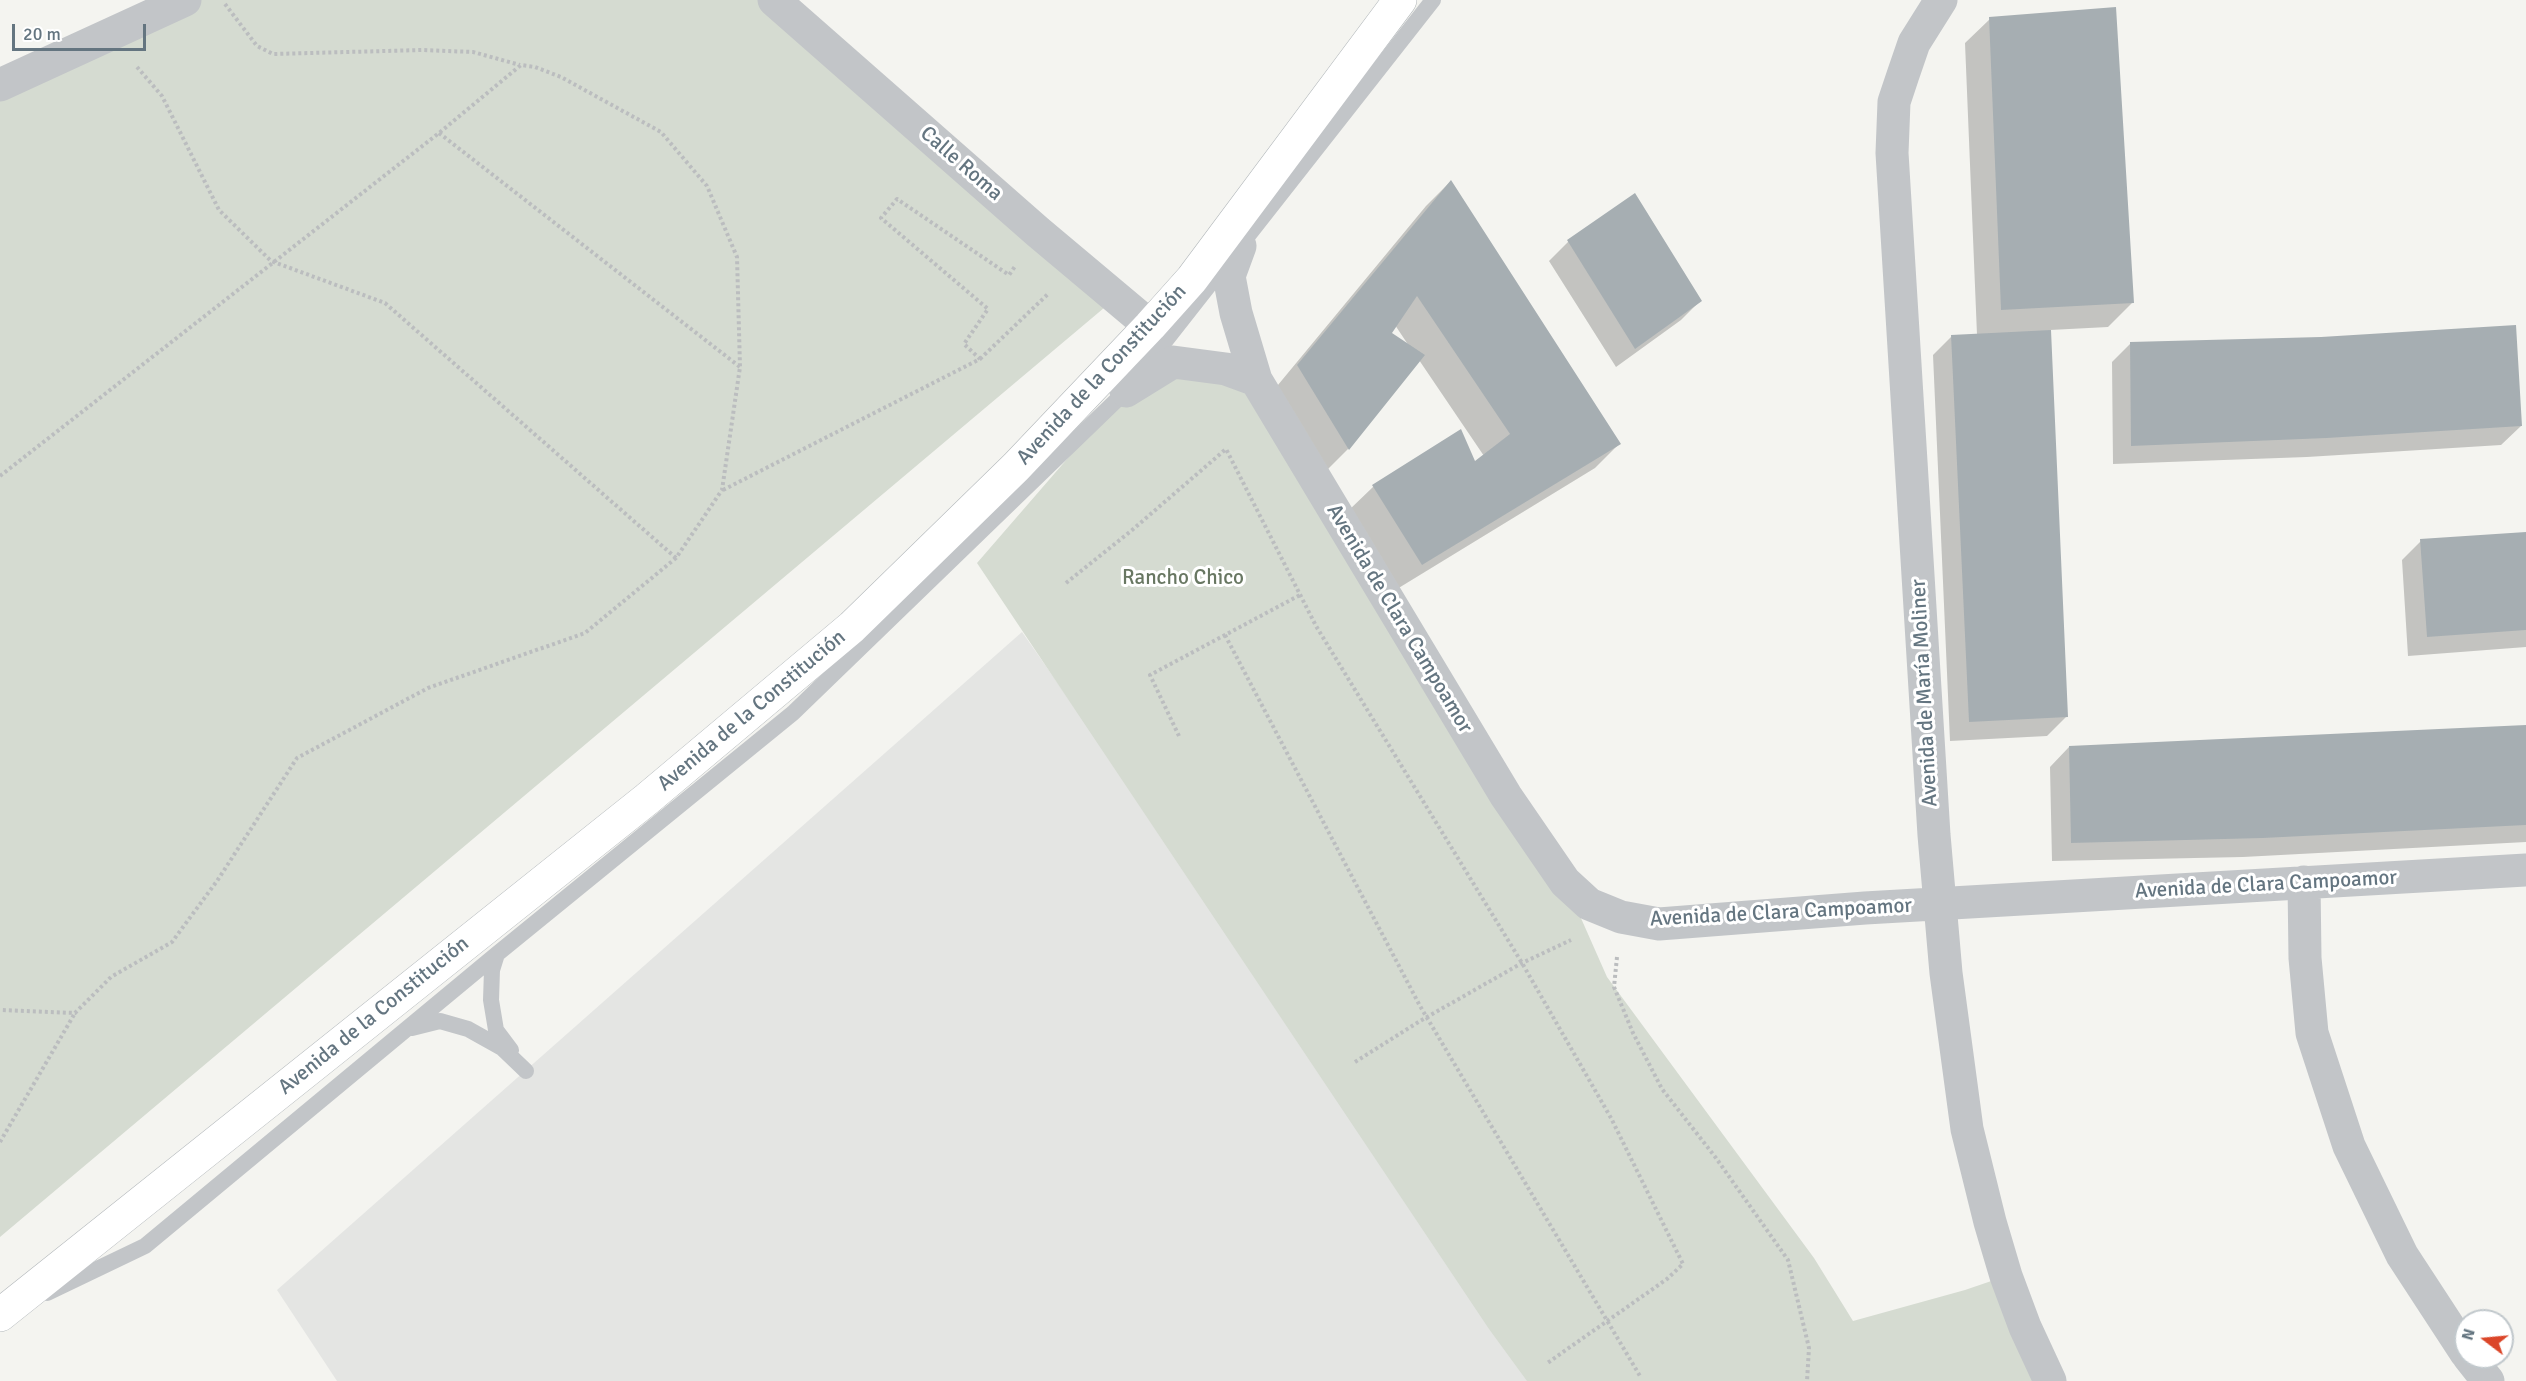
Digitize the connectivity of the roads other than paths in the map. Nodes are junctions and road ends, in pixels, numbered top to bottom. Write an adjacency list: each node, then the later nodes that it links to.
1 (185, 0): 6 (street)
2 (774, 0): 8 (street, Calle Roma)
3 (1400, 0): 8 (street, Avenida de la Constitución)
4 (1433, 0): 7 (lane)
5 (1941, 0): 13 (street, Avenida de María Moliner)
6 (0, 85)
7 (1240, 246): 9 (street, Avenida de Clara Campoamor); 10 (lane)
8 (1150, 326): 16 (street, Avenida de la Constitución)
9 (1256, 380): 10 (street); 13 (street, Avenida de Clara Campoamor)
10 (1125, 391): 14 (lane)
11 (2526, 870): 12 (street, Avenida de Clara Campoamor)
12 (2304, 882): 13 (street, Avenida de Clara Campoamor); 17 (street)
13 (1940, 905): 19 (street, Avenida de María Moliner)
14 (497, 954): 15 (lane); 15 (lane)
15 (405, 1030): 16 (lane)
16 (0, 1315)
17 (2454, 1335)
18 (2478, 1369): 20 (street)
19 (2050, 1381)
20 (2488, 1381)

